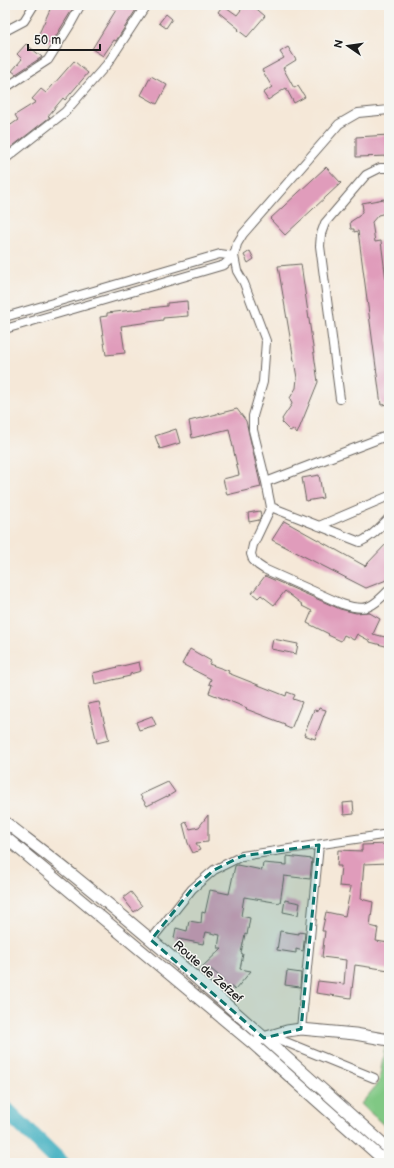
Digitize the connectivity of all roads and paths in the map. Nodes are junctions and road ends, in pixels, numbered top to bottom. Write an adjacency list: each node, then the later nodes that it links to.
1 (34, 5): 4 (street)
2 (81, 5): 5 (street)
3 (146, 5): 7 (street)
4 (5, 31)
5 (5, 88)
6 (389, 110): 9 (street)
7 (5, 159)
8 (389, 168): 12 (street)
9 (234, 256): 10 (street); 11 (street); 14 (street)
10 (5, 317)
11 (5, 329)
12 (340, 399)
13 (389, 434): 14 (street)
14 (266, 482): 16 (street)
15 (389, 496): 18 (street)
16 (271, 507): 18 (street); 19 (street)
17 (389, 518): 18 (street)
18 (319, 526)
19 (389, 590)
20 (5, 822): 24 (main road, Route de Zefzef)
21 (389, 834): 23 (street)
22 (5, 837): 28 (main road)
23 (319, 845): 24 (street); 25 (street)
24 (151, 940): 26 (main road, Route de Zefzef)
25 (301, 1029): 26 (main road); 27 (main road)
26 (268, 1037): 28 (main road); 29 (street); 30 (main road, Route de Zefzef)
27 (389, 1040)
28 (250, 1042): 31 (main road)
29 (374, 1078)
30 (389, 1149)
31 (387, 1163)

